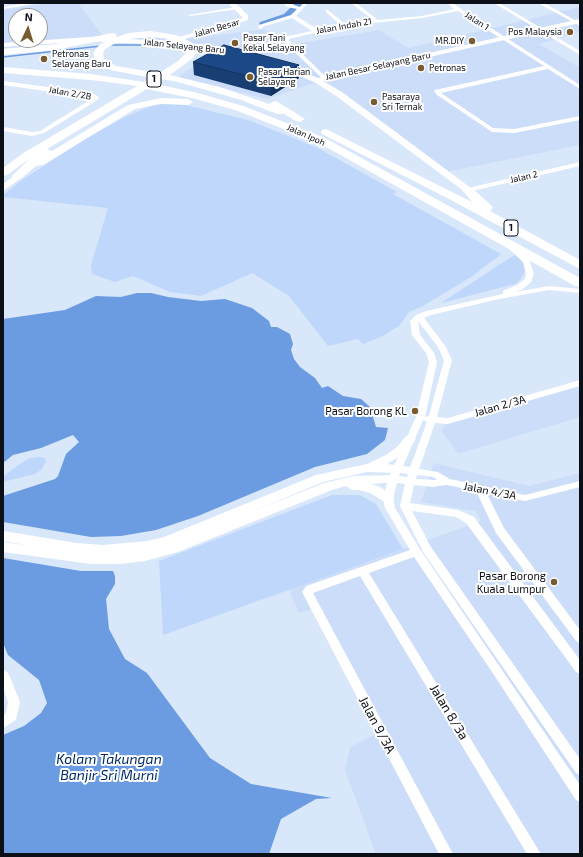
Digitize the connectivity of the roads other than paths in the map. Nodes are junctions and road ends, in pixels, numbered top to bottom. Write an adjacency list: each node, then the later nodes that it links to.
1 (37, 3): 9 (street)
2 (306, 3): 10 (street)
3 (352, 3): 15 (street)
4 (449, 3): 11 (street, Jalan 1)
5 (496, 3): 20 (street)
6 (540, 3): 16 (street)
7 (287, 4): 10 (street)
8 (234, 6): 13 (street); 22 (street, Jalan Besar)
9 (3, 8)
10 (298, 8): 14 (street)
11 (459, 9): 15 (street, Jalan Indah 21); 21 (street, Jalan 1)
12 (328, 11): 17 (street)
13 (190, 15)
14 (293, 16): 18 (street); 19 (street)
15 (376, 20): 17 (street, Jalan Indah 21)
16 (578, 23): 20 (street, Jalan Besar Selayang Baru)
17 (343, 25): 19 (street, Jalan Indah 21)
18 (260, 28)
19 (316, 30): 32 (street, Jalan Indah 21)
20 (540, 30): 21 (street, Jalan Besar Selayang Baru); 26 (street)
21 (505, 38): 29 (street); 32 (street, Jalan Besar Selayang Baru)
22 (164, 43): 23 (street, Jalan Selayang Baru); 25 (street, Jalan Selayang Baru)
23 (3, 44)
24 (3, 52): 43 (highway)
25 (239, 53)
26 (580, 53)
27 (3, 65): 38 (highway, Jalan Ipoh / 1)
28 (280, 66): 32 (street)
29 (549, 67): 34 (street); 40 (street)
30 (3, 70): 31 (highway, Jalan Ipoh / 1)
31 (18, 72): 35 (highway); 39 (highway, Jalan Ipoh / 1)
32 (320, 79): 51 (street)
33 (3, 83): 44 (street, Jalan 2/2B)
34 (580, 86)
35 (106, 95): 37 (highway); 45 (highway)
36 (269, 102): 41 (highway)
37 (132, 107): 39 (highway); 49 (highway)
38 (281, 112): 41 (highway, Jalan Ipoh / 1); 43 (highway)
39 (254, 114): 46 (highway, Jalan Ipoh / 1)
40 (580, 118)
41 (300, 119): 52 (highway, Jalan Ipoh / 1)
42 (269, 124): 46 (highway)
43 (84, 126): 45 (highway); 49 (highway)
44 (3, 129)
45 (29, 154): 48 (highway)
46 (347, 155): 54 (highway, Jalan Ipoh / 1)
47 (580, 164): 51 (street, Jalan 2)
48 (3, 173)
49 (18, 176): 50 (street)
50 (3, 188)
51 (468, 190): 52 (highway); 53 (highway)
52 (451, 195): 53 (highway, Jalan Ipoh / 1)
53 (518, 232): 55 (highway, Jalan Ipoh / 1)
54 (507, 243): 56 (highway, Jalan Ipoh / 1); 58 (street)
55 (580, 265)
56 (580, 283)
57 (580, 291): 58 (street)
58 (499, 297): 59 (street)
59 (419, 317): 61 (street); 62 (street)
60 (580, 383): 62 (street, Jalan 2/3A)
61 (420, 417): 62 (street, Jalan 2/3A); 63 (street)
62 (432, 420): 65 (street)
63 (410, 440): 64 (street); 66 (street)
64 (367, 468): 66 (street); 74 (street)
65 (415, 471): 66 (street, Jalan 4/3A); 67 (street); 68 (street, Jalan 4/3A)
66 (396, 474): 67 (street, Jalan 4/3A); 70 (street); 72 (street)
67 (410, 482): 68 (street, Jalan 4/3A); 73 (street)
68 (448, 482): 71 (street, Jalan 4/3A)
69 (580, 484): 71 (street, Jalan 4/3A)
70 (329, 486): 72 (street); 75 (street)
71 (480, 490): 78 (street)
72 (388, 499): 76 (street)
73 (405, 506): 79 (street); 82 (street)
74 (3, 536)
75 (3, 546)
76 (416, 552): 77 (street); 83 (street)
77 (362, 570): 84 (street, Jalan 9/3A); 85 (street, Jalan 8/3a)
78 (580, 638)
79 (580, 669)
80 (3, 675): 81 (street)
81 (3, 724)
82 (580, 769)
83 (580, 796)
84 (446, 854)
85 (534, 854)

